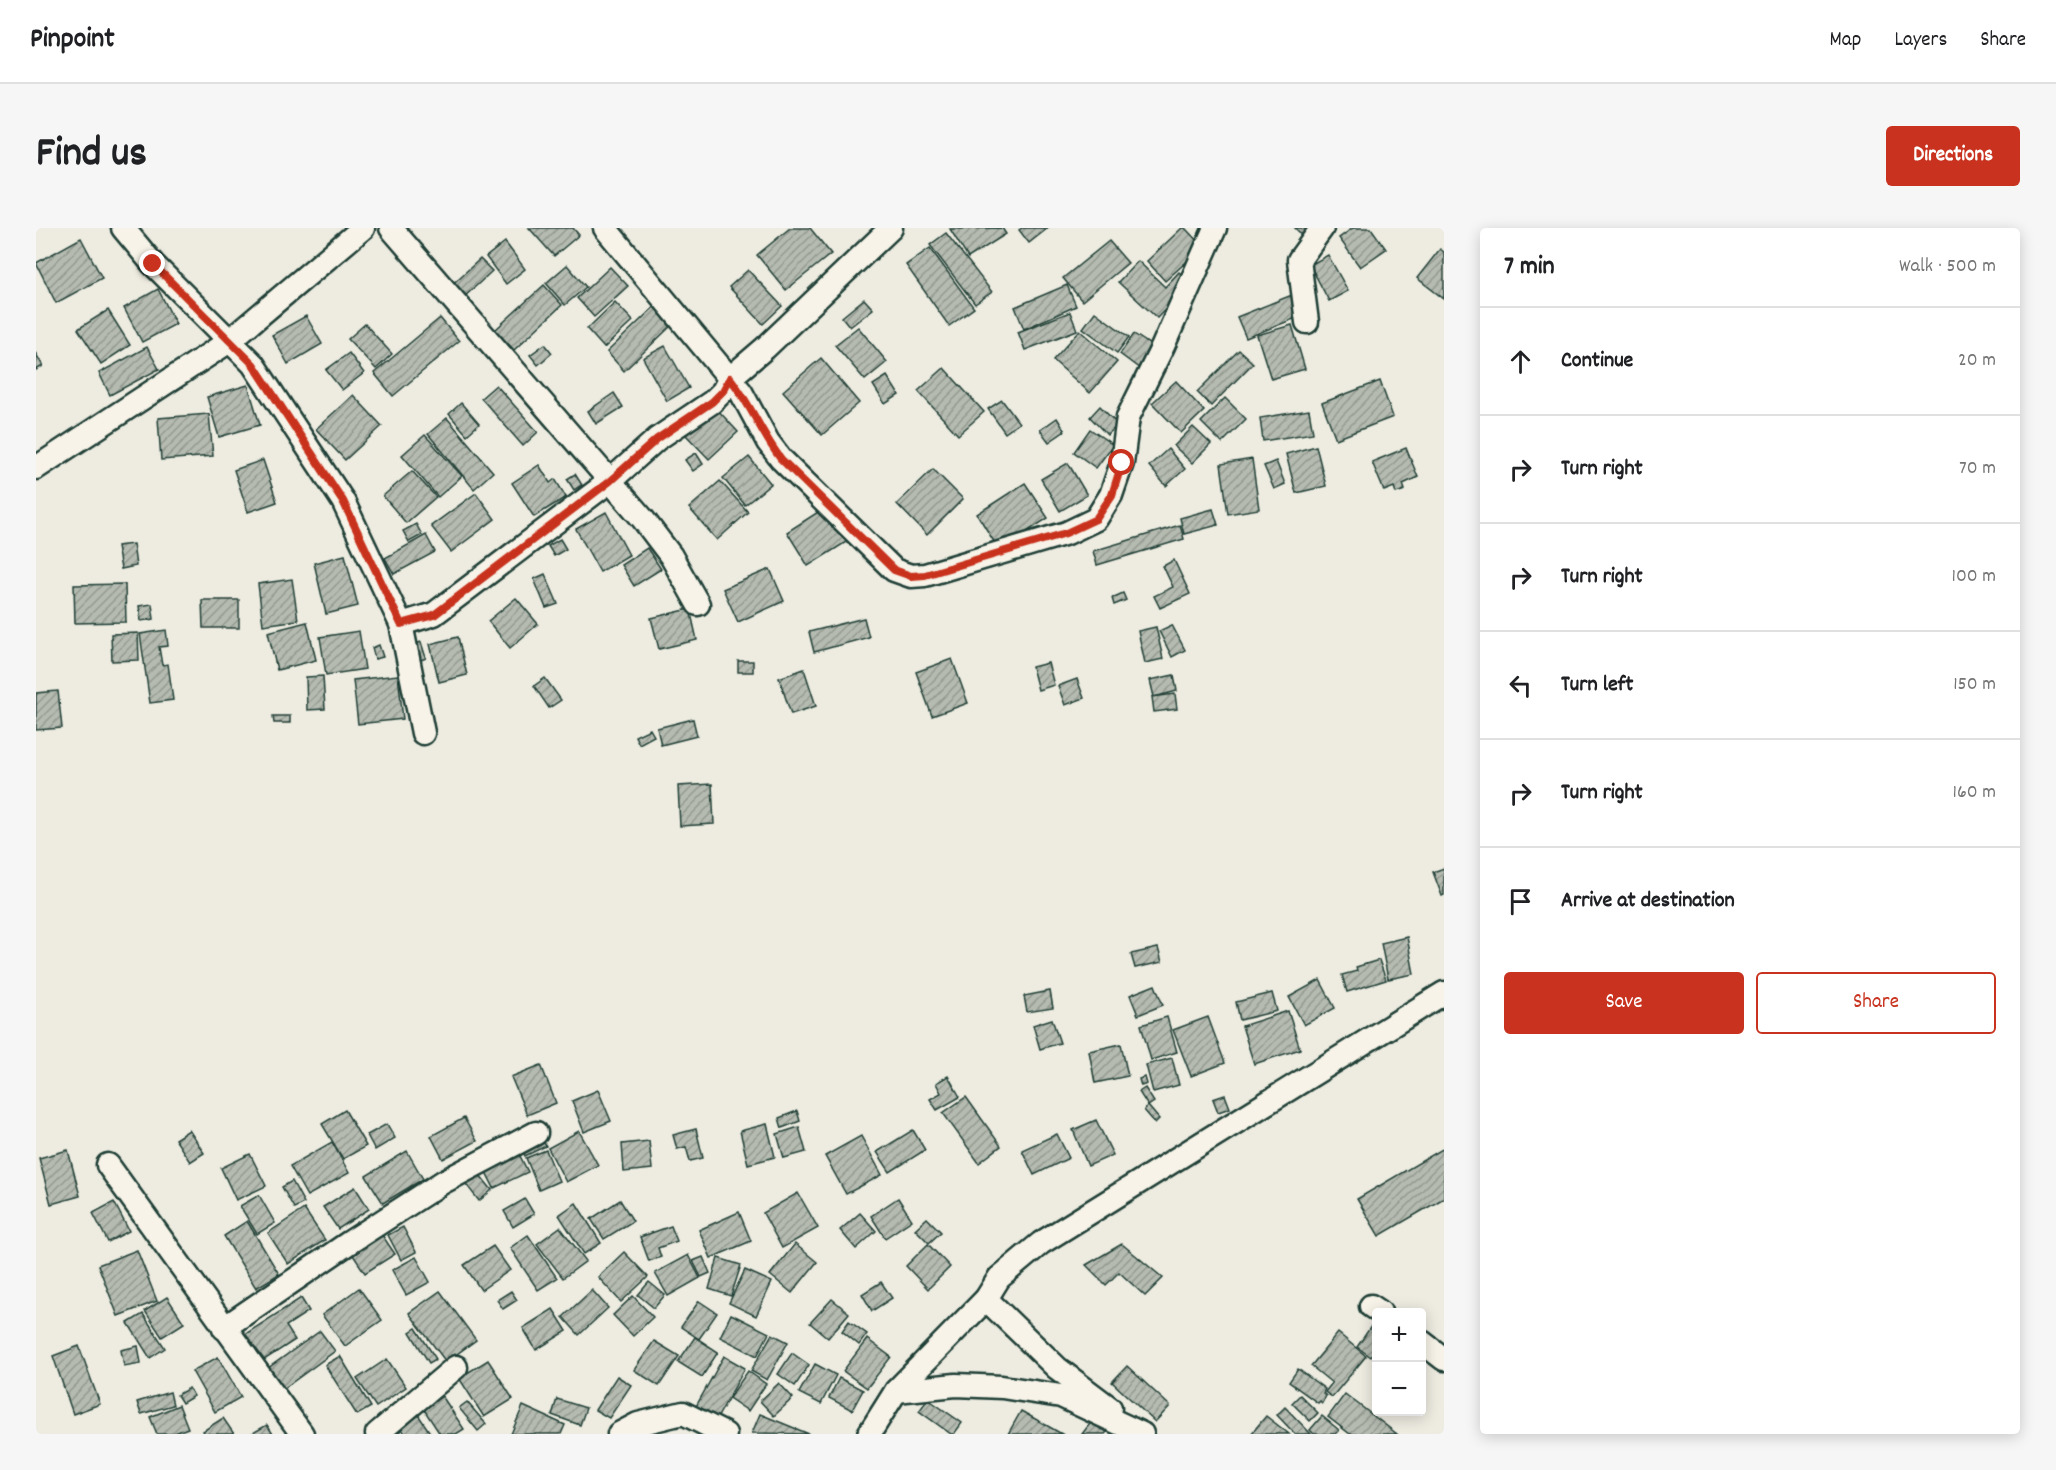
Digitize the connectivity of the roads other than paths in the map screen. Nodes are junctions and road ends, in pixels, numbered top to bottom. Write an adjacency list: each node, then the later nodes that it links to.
1 (123, 228): 9 (street)
2 (363, 228): 9 (street)
3 (391, 228): 12 (street)
4 (605, 228): 10 (street)
5 (891, 228): 10 (street)
6 (1215, 228): 10 (street)
7 (1322, 228): 8 (street)
8 (1307, 322)
9 (228, 342): 11 (street); 14 (street)
10 (730, 378): 12 (street)
11 (36, 468)
12 (610, 481): 13 (street); 14 (street)
13 (698, 604)
14 (401, 624): 15 (street)
15 (423, 733)
16 (1444, 993): 19 (street)
17 (536, 1133): 20 (street)
18 (108, 1165): 20 (street)
19 (986, 1299): 24 (street); 30 (street)
20 (224, 1328): 25 (street)
21 (1426, 1345): 22 (street)
22 (1444, 1359)
23 (456, 1366): 26 (street)
24 (897, 1391): 29 (street); 30 (street)
25 (302, 1434)
26 (377, 1434)
27 (619, 1434): 28 (street)
28 (724, 1434)
29 (869, 1434)
30 (1143, 1434)

